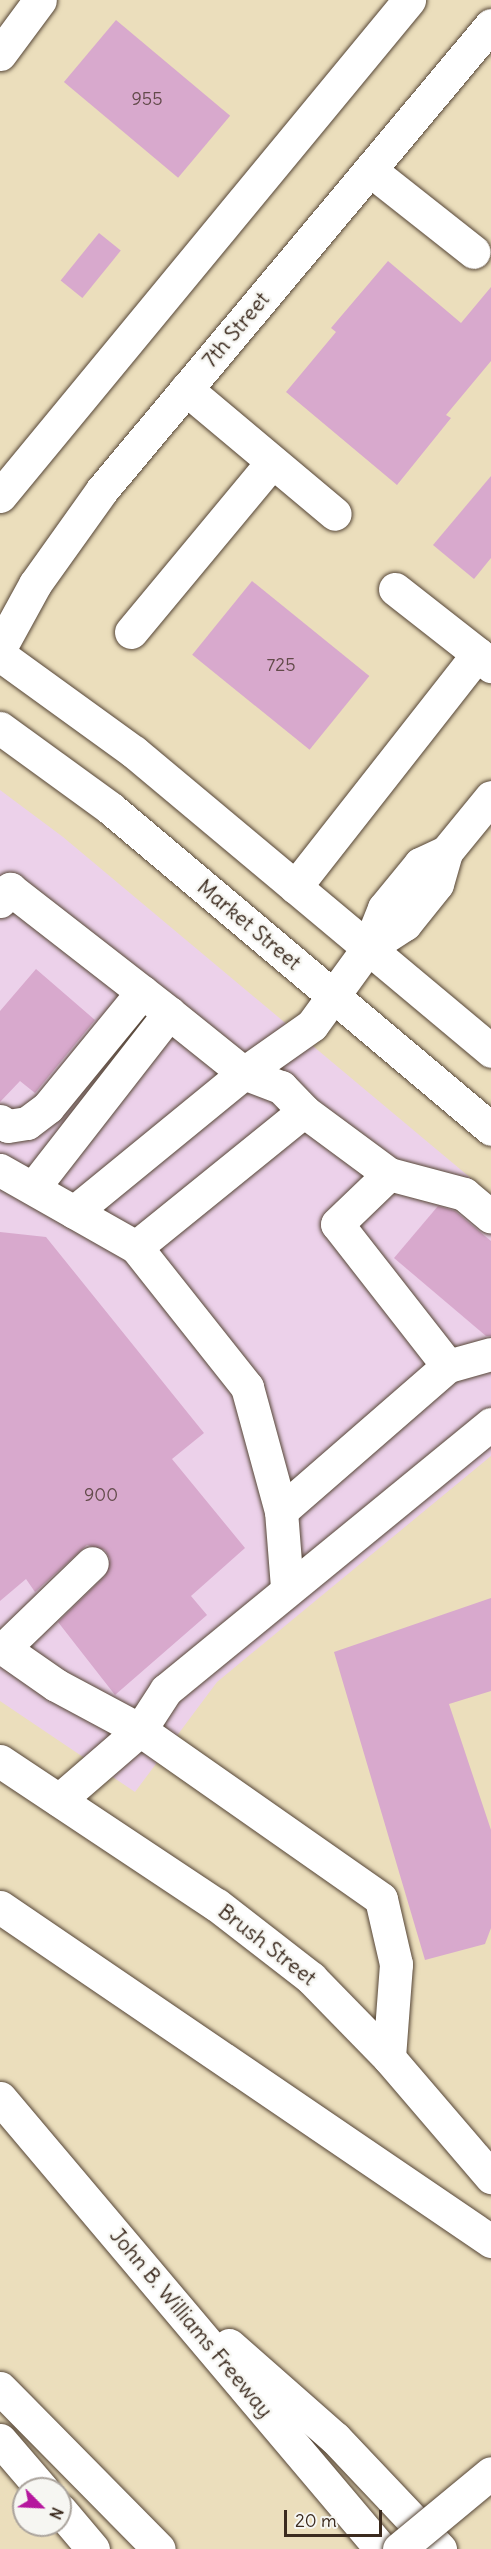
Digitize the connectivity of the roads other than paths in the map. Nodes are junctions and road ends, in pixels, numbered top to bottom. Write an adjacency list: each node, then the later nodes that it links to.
1 (40, 0): 4 (main road)
2 (409, 0): 9 (main road)
3 (491, 25): 5 (main road, 7th Street)
4 (0, 54)
5 (370, 170): 6 (main road); 7 (main road, 7th Street)
6 (474, 252)
7 (186, 389): 8 (main road); 13 (main road, 7th Street)
8 (272, 462): 10 (main road); 12 (main road)
9 (0, 496)
10 (335, 514)
11 (395, 589): 15 (main road)
12 (131, 632)
13 (0, 648)
14 (0, 655): 18 (main road)
15 (484, 660): 18 (main road)
16 (0, 728): 22 (main road, Market Street)
17 (491, 797): 20 (main road)
18 (295, 887): 20 (main road)
19 (0, 901): 21 (main road)
20 (368, 948): 22 (main road); 24 (main road)
21 (142, 992): 23 (main road); 27 (main road)
22 (333, 996): 25 (main road); 28 (main road, Market Street)
23 (169, 1013): 25 (main road); 31 (main road)
24 (491, 1051)
25 (244, 1073): 26 (main road); 32 (main road)
26 (304, 1111): 30 (main road); 34 (main road)
27 (0, 1121)
28 (491, 1129)
29 (0, 1170): 31 (main road)
30 (389, 1174): 33 (main road); 36 (main road)
31 (33, 1188): 32 (main road)
32 (74, 1212): 34 (main road)
33 (491, 1217)
34 (136, 1247): 38 (main road)
35 (491, 1354): 36 (main road)
36 (448, 1366): 38 (main road)
37 (491, 1424): 40 (main road)
38 (281, 1511): 40 (main road)
39 (92, 1563): 41 (main road)
40 (287, 1587): 42 (main road)
41 (2, 1647): 42 (main road)
42 (140, 1730): 44 (main road); 46 (main road)
43 (0, 1761): 44 (main road, Brush Street)
44 (59, 1800): 46 (main road, Brush Street)
45 (0, 1907): 49 (main road)
46 (389, 2058): 48 (main road, Brush Street)
47 (0, 2098): 50 (main road, John B. Williams Freeway)
48 (491, 2177)
49 (491, 2241)
50 (161, 2288): 58 (main road, John B. Williams Freeway); 60 (main road)
51 (0, 2388): 57 (main road)
52 (0, 2440): 54 (main road)
53 (491, 2474): 59 (main road, bridge)
54 (32, 2477)
55 (72, 2524): 56 (main road)
56 (93, 2549)
57 (159, 2549)
58 (381, 2549)
59 (399, 2549)
60 (440, 2549)

